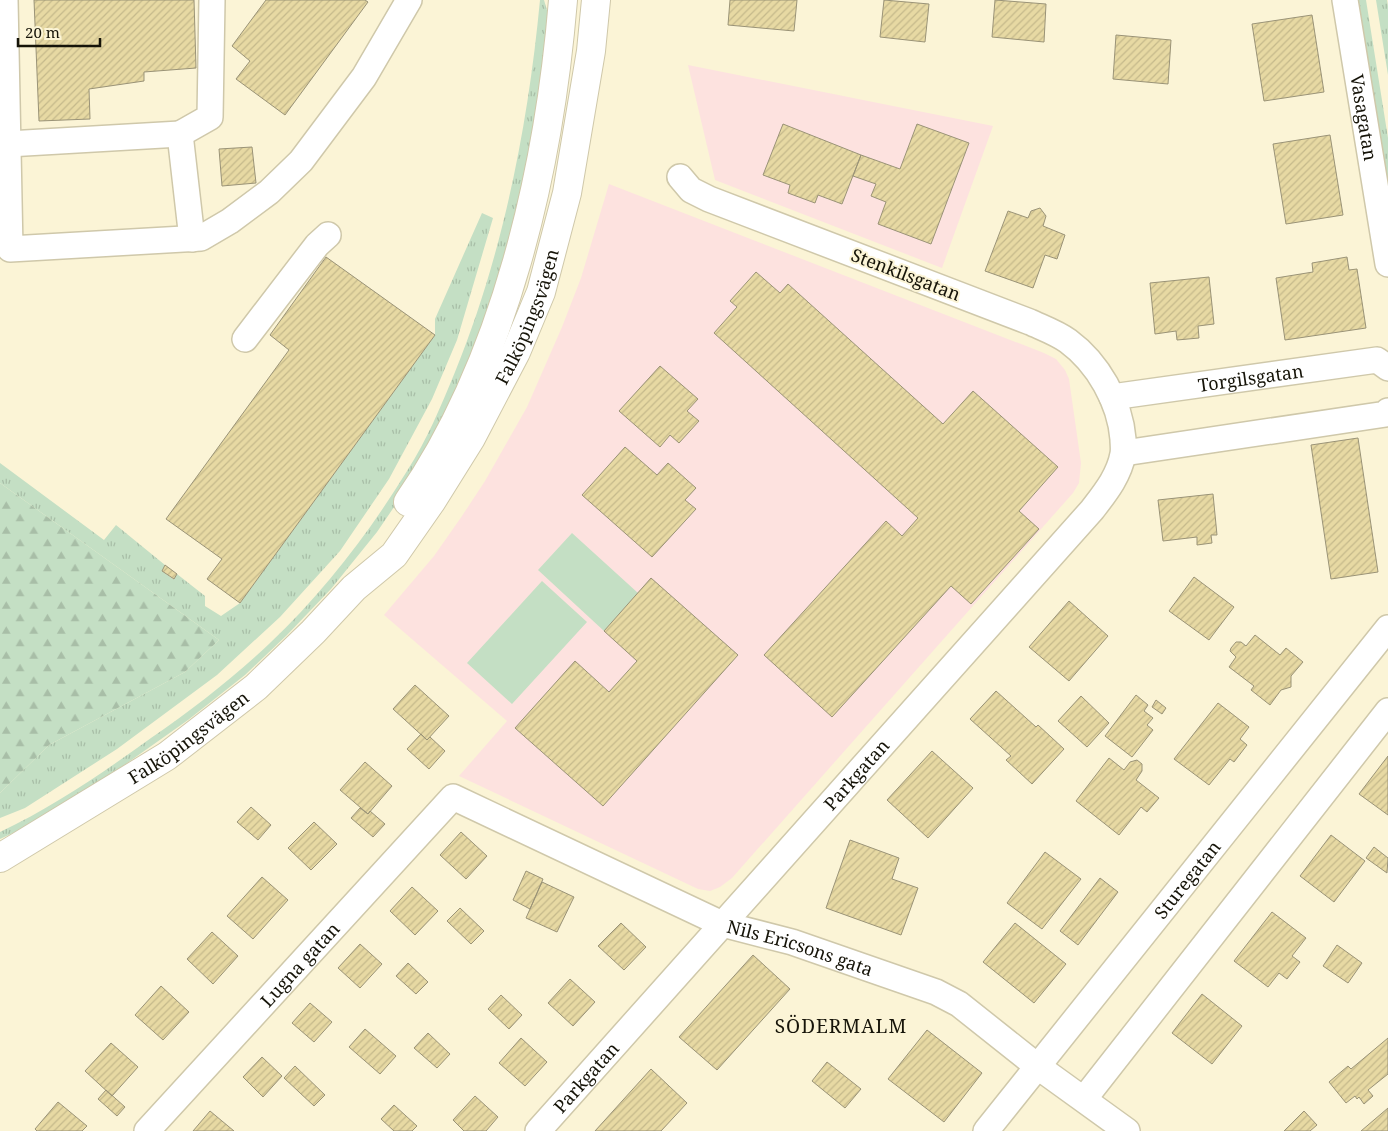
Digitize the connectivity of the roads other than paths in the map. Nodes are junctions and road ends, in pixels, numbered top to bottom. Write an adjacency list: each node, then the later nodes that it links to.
1 (5, 0): 8 (street)
2 (212, 0): 7 (street)
3 (409, 0): 11 (street)
4 (563, 0): 18 (main road, Falköpingsvägen)
5 (596, 0): 18 (main road, Falköpingsvägen)
6 (1345, 0): 12 (street, Vasagatan)
7 (180, 134): 8 (street); 11 (street)
8 (8, 144): 11 (street)
9 (680, 177): 15 (street, Stenkilsgatan)
10 (328, 235): 13 (street)
11 (192, 239)
12 (1388, 264)
13 (245, 339)
14 (1388, 368): 15 (street, Torgilsgatan)
15 (1112, 397): 17 (street, Parkgatan)
16 (1388, 411): 17 (street)
17 (1124, 453): 23 (street, Parkgatan)
18 (354, 588): 22 (main road, Falköpingsvägen)
19 (1388, 628): 24 (street, Sturegatan)
20 (1388, 711): 25 (street)
21 (453, 797): 23 (street, Nils Ericsons gata); 26 (street, Lugna gatan)
22 (0, 858)
23 (722, 924): 24 (street, Nils Ericsons gata); 27 (street, Parkgatan)
24 (1037, 1066): 25 (street, Nils Ericsons gata); 28 (street, Sturegatan)
25 (1084, 1099): 29 (street, Nils Ericsons gata)
26 (147, 1131)
27 (538, 1131)
28 (986, 1131)
29 (1127, 1131)

